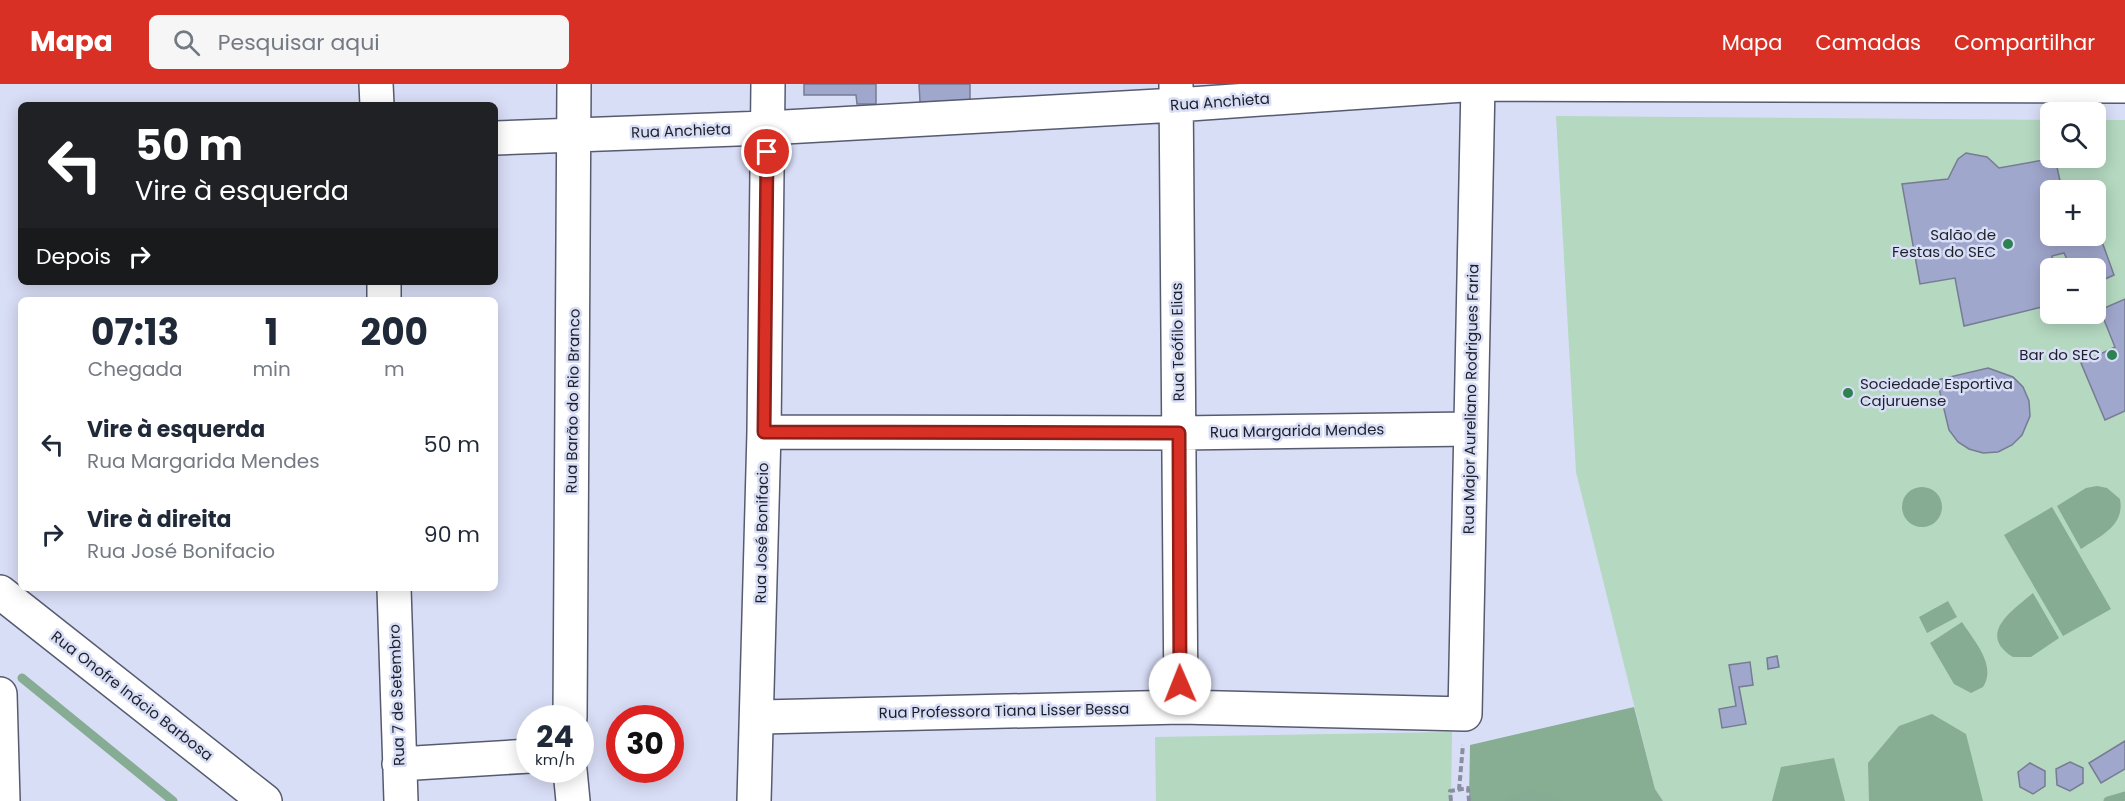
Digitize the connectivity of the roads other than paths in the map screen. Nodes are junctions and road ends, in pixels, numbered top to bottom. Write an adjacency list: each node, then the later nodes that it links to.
1 (376, 84): 8 (street)
2 (574, 84): 10 (street, Rua Barão do Rio Branco)
3 (768, 84): 9 (street, Rua José Bonifacio)
4 (1478, 84): 5 (street, Rua Anchieta); 7 (street, Rua Anchieta); 12 (street, Rua Major Aureliano Rodrigues Faria)
5 (1915, 85): 6 (street, Rua Anchieta)
6 (2125, 86)
7 (1176, 95): 9 (street, Rua Anchieta); 14 (street, Rua Teófilo Elias)
8 (377, 102)
9 (767, 128): 10 (street, Rua Anchieta); 13 (street, Rua José Bonifacio)
10 (576, 135): 11 (street, Rua Anchieta); 18 (street, Rua Barão do Rio Branco)
11 (498, 138)
12 (1470, 429): 14 (street, Rua Margarida Mendes); 20 (street, Rua Major Aureliano Rodrigues Faria)
13 (764, 432): 14 (street, Rua Margarida Mendes); 21 (street, Rua José Bonifacio)
14 (1179, 433): 19 (street, Rua Teófilo Elias)
15 (394, 591): 23 (street, Rua 7 de Setembro)
16 (0, 592): 26 (street, Rua Onofre Inácio Barbosa)
17 (0, 694): 25 (street)
18 (570, 705)
19 (1181, 707): 20 (street, Rua Professora Tiana Lisser Bessa); 21 (street, Rua Professora Tiana Lisser Bessa)
20 (1465, 714)
21 (758, 717): 29 (street, Rua José Bonifacio)
22 (516, 757): 23 (street)
23 (399, 764): 27 (street, Rua 7 de Setembro)
24 (571, 783): 28 (street)
25 (3, 801)
26 (265, 801)
27 (401, 801)
28 (573, 801)
29 (754, 801)

